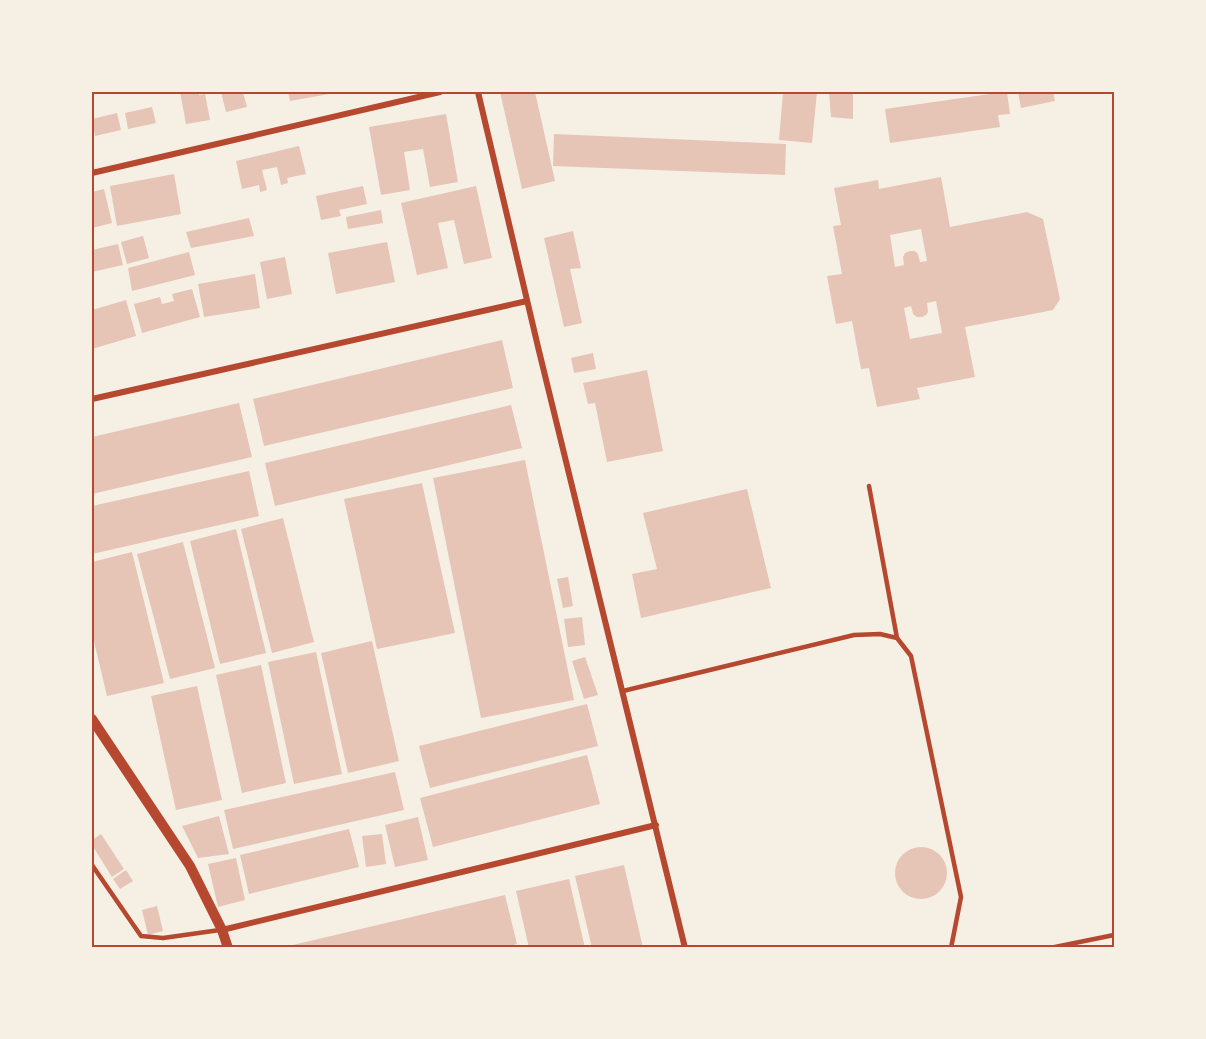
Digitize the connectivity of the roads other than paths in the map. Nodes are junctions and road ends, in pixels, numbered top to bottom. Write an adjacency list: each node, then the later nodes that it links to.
1 (440, 92): 3 (street)
2 (478, 92): 4 (street)
3 (92, 173)
4 (527, 301): 5 (street); 8 (street)
5 (92, 399)
6 (869, 486): 7 (lane)
7 (897, 638): 8 (lane); 14 (lane)
8 (623, 691): 10 (street)
9 (92, 719): 12 (street)
10 (656, 825): 12 (street); 16 (street)
11 (92, 865): 12 (lane)
12 (222, 930): 15 (street)
13 (1114, 935): 18 (lane)
14 (951, 946): 17 (lane)
15 (228, 948)
16 (686, 948)
17 (945, 948)
18 (1050, 948)

